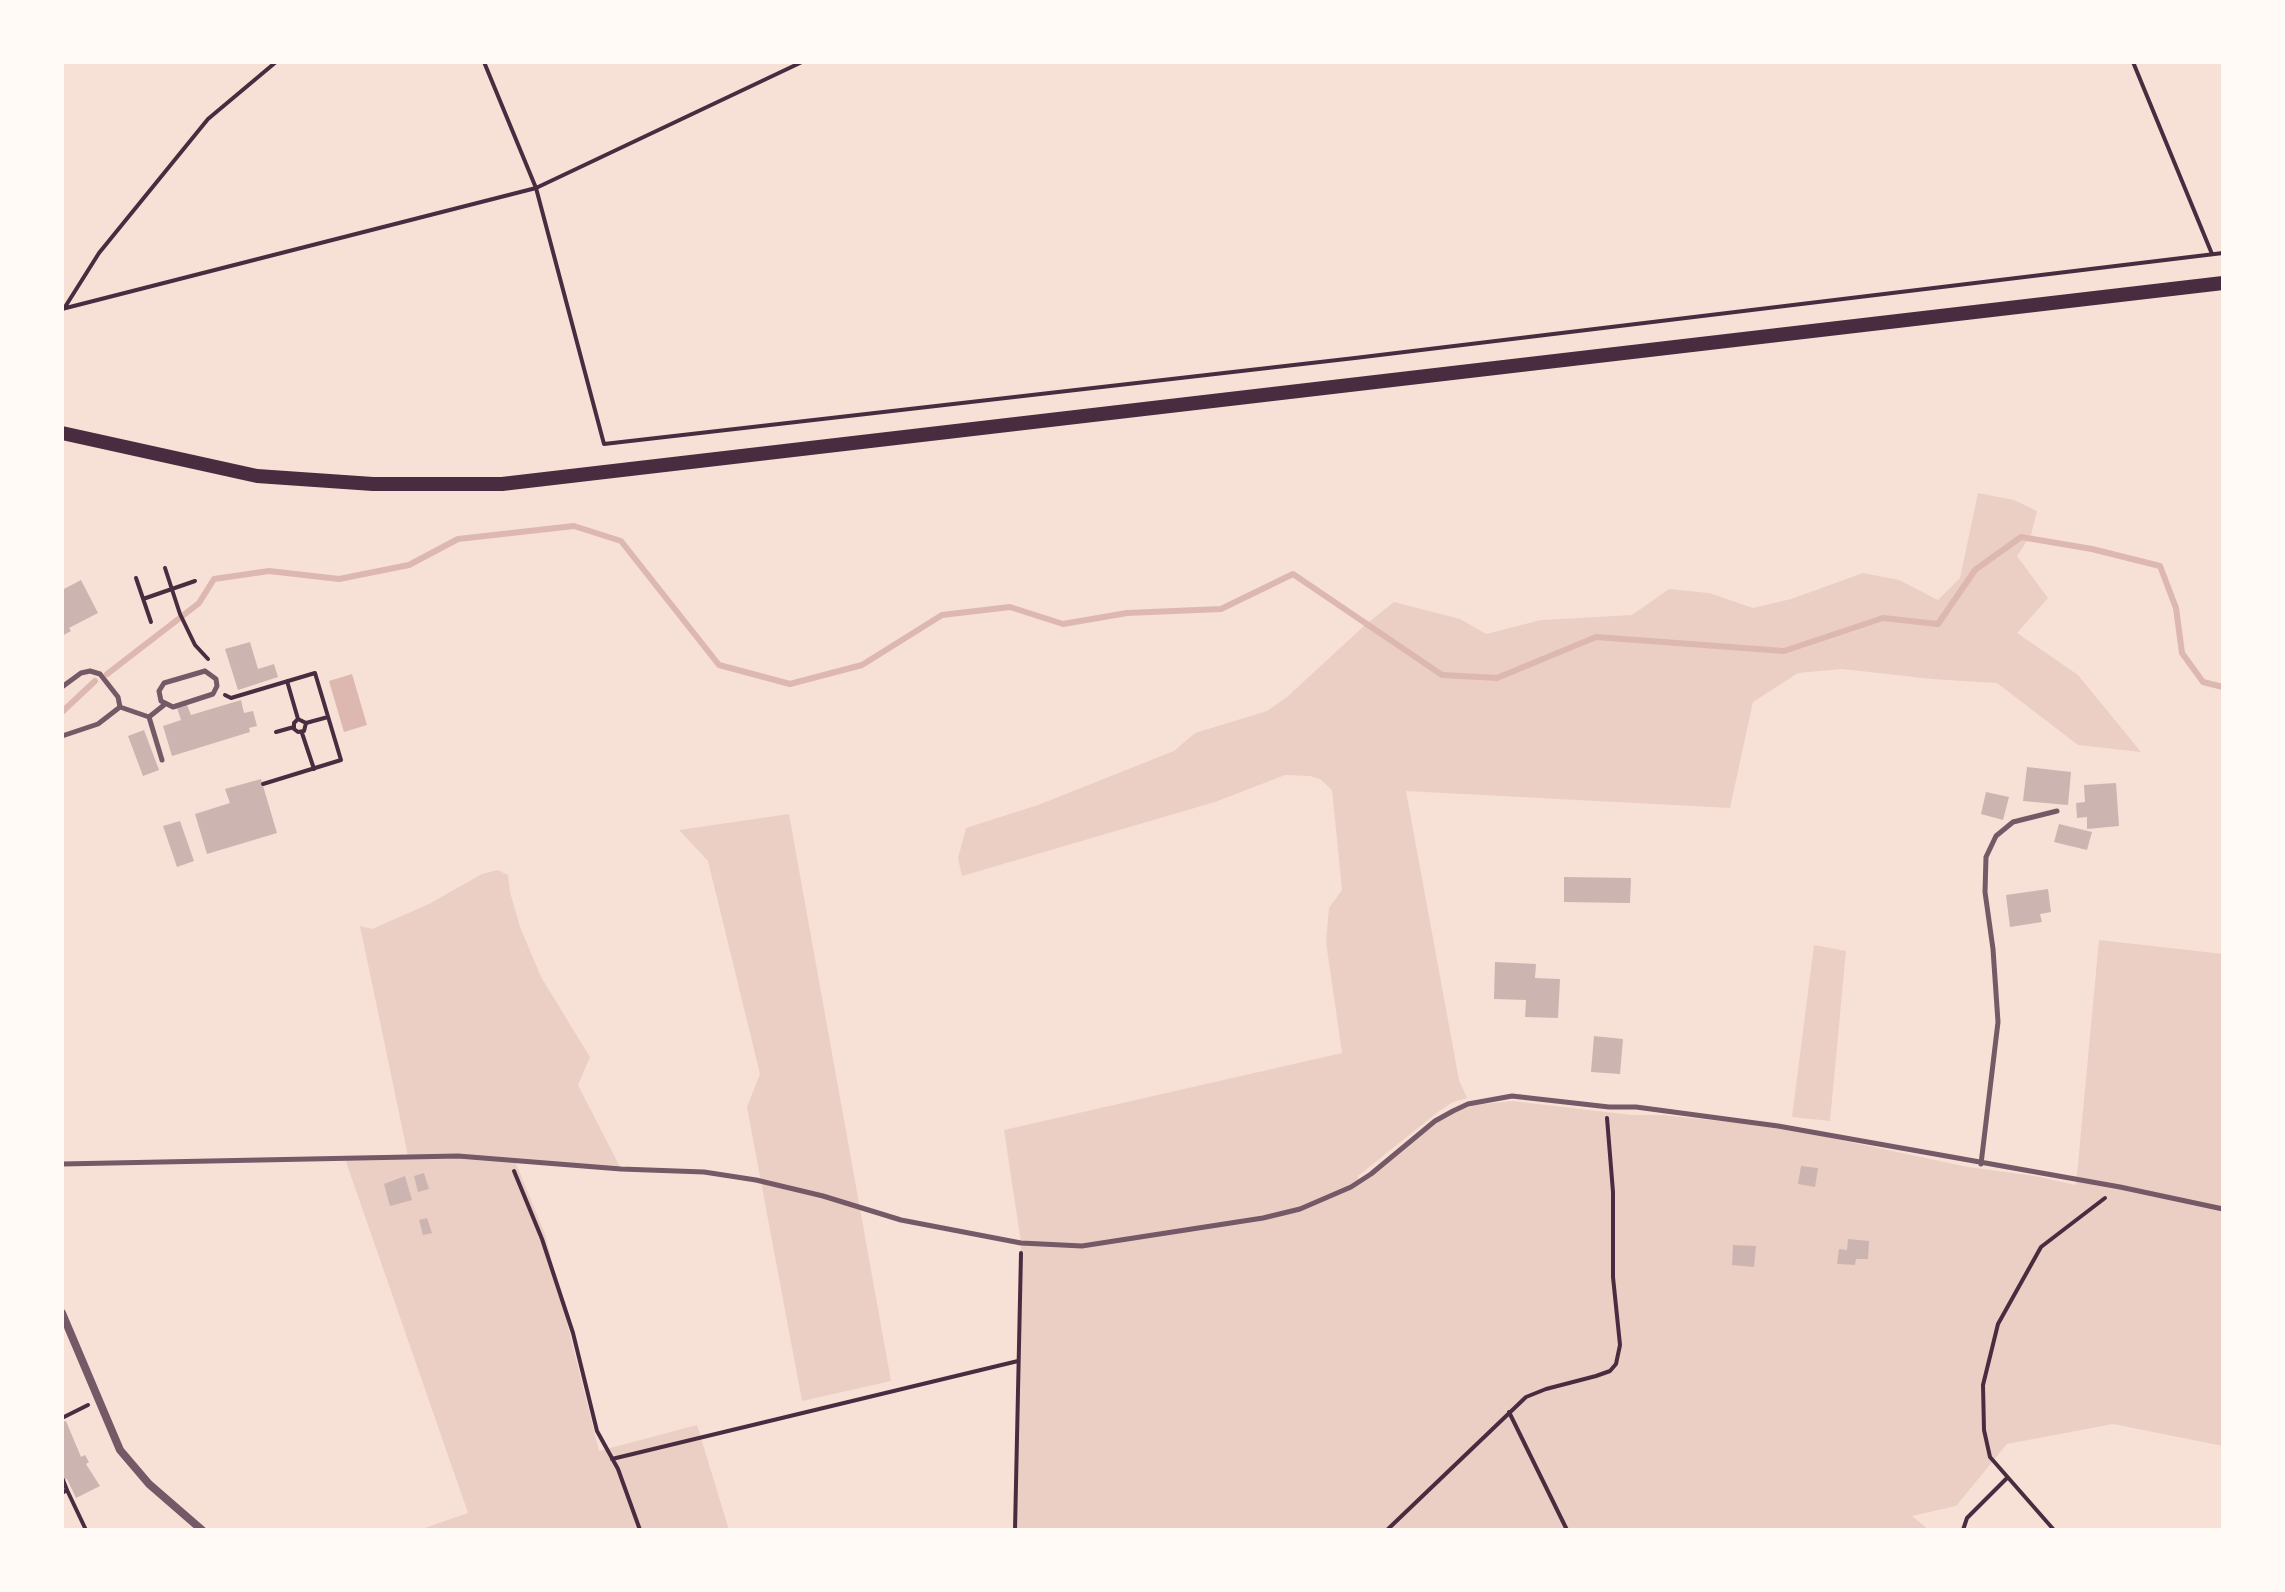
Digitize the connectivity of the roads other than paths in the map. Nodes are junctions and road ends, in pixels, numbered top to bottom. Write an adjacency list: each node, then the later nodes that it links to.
1 (2223, 283): 2 (main road)
2 (62, 433)
3 (62, 687): 5 (lane)
4 (164, 705): 4 (lane); 6 (lane)
5 (120, 707): 6 (lane); 7 (lane)
6 (149, 717): 8 (lane)
7 (62, 736)
8 (162, 760)
9 (2057, 811): 11 (lane)
10 (62, 1164): 11 (lane)
11 (1981, 1164): 12 (lane)
12 (2223, 1209)
13 (62, 1313): 14 (street)
14 (202, 1530)

